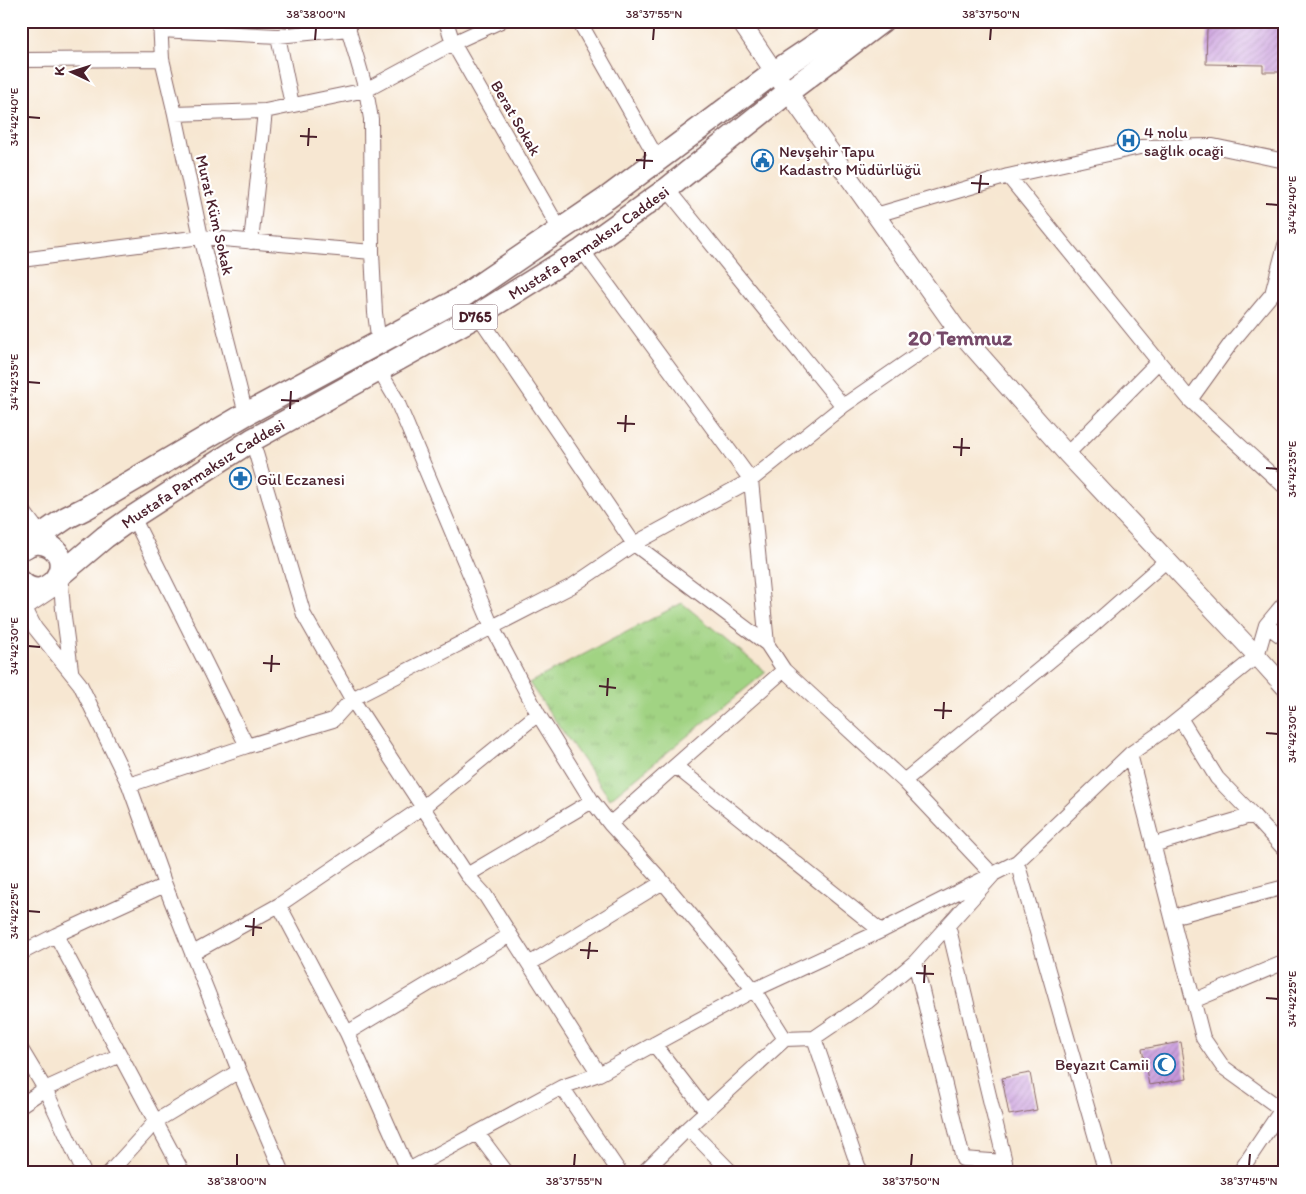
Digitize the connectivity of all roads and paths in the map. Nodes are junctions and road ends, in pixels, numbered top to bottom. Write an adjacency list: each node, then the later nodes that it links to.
1 (446, 21): 10 (street, Berat Sokak)
2 (501, 21): 10 (street)
3 (580, 21): 19 (street)
4 (740, 21): 13 (street)
5 (851, 21): 13 (main road, Mustafa Parmaksız Caddesi / D765)
6 (882, 21): 15 (main road, Mustafa Parmaksız Caddesi / D765)
7 (160, 25): 9 (street); 11 (street, Murat Küm Sokak)
8 (347, 25): 9 (street); 14 (street)
9 (278, 36): 16 (street)
10 (453, 43): 14 (street); 24 (street, Berat Sokak)
11 (162, 59): 12 (street); 18 (street, Murat Küm Sokak)
12 (21, 60)
13 (775, 72): 15 (street); 19 (main road, Mustafa Parmaksız Caddesi / D765)
14 (366, 90): 16 (street); 29 (street)
15 (788, 92): 22 (main road, Mustafa Parmaksız Caddesi / D765); 23 (street)
16 (292, 105): 17 (street)
17 (265, 111): 18 (street); 26 (street)
18 (175, 114): 25 (street, Murat Küm Sokak)
19 (658, 160): 24 (main road, Mustafa Parmaksız Caddesi / D765)
20 (1285, 161): 21 (street)
21 (1008, 176): 23 (street); 34 (street)
22 (667, 189): 28 (main road, Mustafa Parmaksız Caddesi / D765); 37 (street)
23 (876, 216): 32 (street)
24 (560, 230): 33 (main road, Mustafa Parmaksız Caddesi / D765)
25 (201, 237): 26 (street); 30 (street); 38 (street, Murat Küm Sokak)
26 (251, 242): 29 (street)
27 (1285, 245): 36 (street)
28 (582, 250): 31 (main road, Mustafa Parmaksız Caddesi / D765); 41 (street)
29 (372, 252): 33 (street)
30 (21, 260)
31 (478, 315): 35 (main road, Mustafa Parmaksız Caddesi / D765); 45 (street)
32 (956, 328): 37 (street); 40 (street)
33 (379, 343): 38 (main road, Mustafa Parmaksız Caddesi / D765)
34 (1158, 362): 36 (street); 40 (street)
35 (379, 370): 39 (main road, Mustafa Parmaksız Caddesi / D765); 51 (street)
36 (1190, 400): 42 (street)
37 (843, 406): 41 (street)
38 (246, 414): 46 (main road, Mustafa Parmaksız Caddesi / D765)
39 (252, 440): 44 (main road, Mustafa Parmaksız Caddesi / D765); 58 (street)
40 (1067, 454): 47 (street)
41 (751, 480): 45 (street); 53 (street)
42 (1285, 487)
43 (21, 508): 46 (street)
44 (133, 517): 46 (main road, Mustafa Parmaksız Caddesi / D765); 61 (street)
45 (634, 544): 51 (street); 53 (street)
46 (42, 557): 48 (highway, D765); 56 (street)
47 (1167, 560): 54 (street); 64 (street)
48 (22, 597): 56 (street)
49 (1285, 602): 50 (street)
50 (1266, 625): 52 (street); 54 (street)
51 (492, 627): 58 (street); 59 (street)
52 (1285, 639)
53 (767, 644): 55 (street)
54 (1257, 656): 57 (street); 60 (street)
55 (784, 670): 63 (street); 64 (street)
56 (71, 671): 65 (street)
57 (1285, 687)
58 (352, 699): 61 (street); 67 (street)
59 (538, 714): 66 (street); 67 (street)
60 (1180, 718): 62 (street); 68 (street)
61 (247, 746): 65 (street)
62 (1130, 754): 70 (street); 72 (street)
63 (675, 766): 69 (street); 81 (street)
64 (904, 781): 73 (street)
65 (128, 785): 76 (street)
66 (592, 801): 69 (street); 74 (street)
67 (423, 807): 74 (street); 78 (street)
68 (1253, 815): 70 (street); 71 (street)
69 (610, 824): 75 (street)
70 (1153, 845): 79 (street)
71 (1285, 850)
72 (1016, 862): 73 (street); 118 (street)
73 (993, 874): 80 (street); 81 (street)
74 (467, 875): 83 (street)
75 (663, 882): 88 (street); 89 (street)
76 (165, 885): 82 (street); 85 (street)
77 (1285, 887): 79 (street)
78 (279, 905): 85 (street); 91 (street)
79 (1172, 917): 90 (street)
80 (948, 925): 86 (street); 107 (street)
81 (880, 931): 89 (street)
82 (56, 935): 84 (street); 96 (street)
83 (510, 935): 88 (street); 91 (street)
84 (21, 953)
85 (192, 953): 97 (street)
86 (915, 962): 92 (street); 107 (street)
87 (1285, 962): 90 (street)
88 (529, 964): 98 (street)
89 (754, 990): 93 (street); 94 (street)
90 (1193, 1001): 102 (street)
91 (347, 1033): 108 (street)
92 (814, 1038): 93 (street); 117 (street)
93 (785, 1039): 103 (street)
94 (654, 1044): 98 (street); 103 (street)
95 (21, 1048): 100 (street)
96 (120, 1055): 100 (street); 104 (street)
97 (239, 1071): 104 (street); 112 (street)
98 (598, 1074): 99 (street)
99 (562, 1087): 106 (street); 114 (street)
100 (45, 1089): 101 (street); 109 (street)
101 (21, 1105)
102 (1283, 1110): 119 (street)
103 (706, 1111): 105 (street)
104 (156, 1121): 110 (street); 111 (street)
105 (688, 1128): 115 (street); 116 (street)
106 (477, 1133): 108 (street); 113 (street)
107 (1006, 1167)
108 (407, 1172)
109 (84, 1173)
110 (109, 1173)
111 (183, 1173)
112 (283, 1173)
113 (506, 1173)
114 (620, 1173)
115 (643, 1173)
116 (732, 1173)
117 (862, 1173)
118 (1106, 1173)
119 (1239, 1173)

